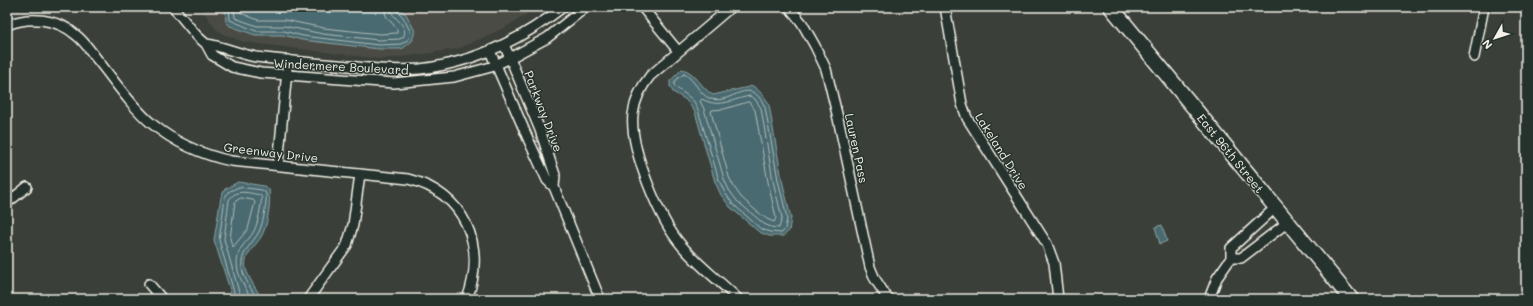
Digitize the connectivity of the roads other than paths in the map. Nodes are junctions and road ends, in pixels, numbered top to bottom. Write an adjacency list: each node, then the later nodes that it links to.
1 (173, 7): 11 (street, Windermere Boulevard)
2 (563, 7): 12 (street, Windermere Boulevard)
3 (586, 7): 16 (street, Windermere Boulevard)
4 (642, 7): 14 (street)
5 (731, 7): 14 (street)
6 (789, 7): 34 (street, Lauren Pass)
7 (946, 7): 35 (street, Lakeland Drive)
8 (1111, 7): 25 (main road, East 96th Street)
9 (1484, 7): 15 (street)
10 (7, 25): 20 (street, Greenway Drive)
11 (206, 44): 17 (street, Windermere Boulevard); 19 (street, Windermere Boulevard)
12 (504, 45): 13 (street, Windermere Boulevard); 16 (street, Parkway Drive)
13 (490, 51): 17 (street, Windermere Boulevard); 18 (street, Parkway Drive)
14 (678, 51): 33 (street)
15 (1474, 57)
16 (510, 58): 18 (street, Windermere Boulevard); 23 (street, Parkway Drive)
17 (288, 60): 19 (street)
18 (496, 65): 19 (street, Windermere Boulevard); 23 (street, Parkway Drive)
19 (287, 75): 20 (street)
20 (278, 166): 21 (street, Greenway Drive)
21 (360, 174): 30 (street); 31 (street, Greenway Drive)
22 (27, 187): 24 (street)
23 (554, 187): 32 (street, Parkway Drive)
24 (7, 202)
25 (1276, 207): 26 (main road, East 96th Street); 27 (street)
26 (1288, 222): 27 (street); 37 (main road, East 96th Street)
27 (1231, 258): 36 (street)
28 (149, 284): 29 (street)
29 (162, 299)
30 (308, 299)
31 (467, 299)
32 (600, 299)
33 (738, 299)
34 (888, 299)
35 (1058, 299)
36 (1209, 299)
37 (1351, 299)

